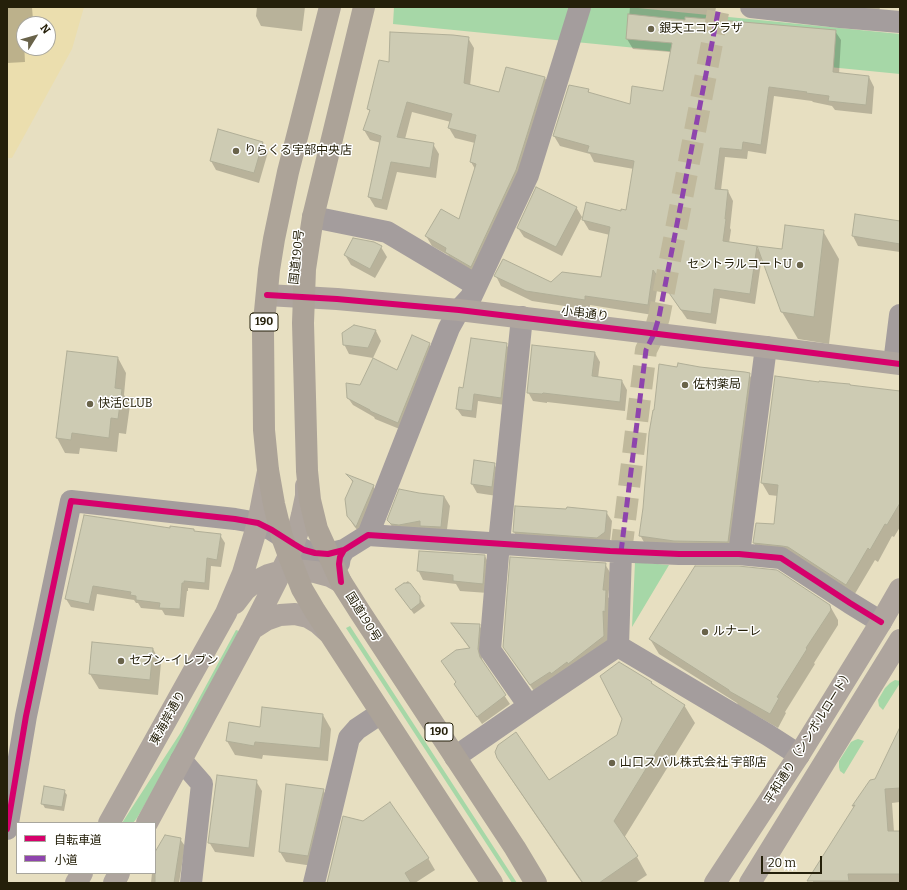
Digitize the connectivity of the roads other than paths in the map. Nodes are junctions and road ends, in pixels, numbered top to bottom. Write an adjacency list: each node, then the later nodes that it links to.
1 (330, 7): 9 (highway, 国道190号 / 190)
2 (364, 7): 7 (highway, 国道190号 / 190)
3 (580, 7): 8 (street)
4 (751, 7): 5 (street)
5 (841, 12): 6 (street)
6 (900, 22)
7 (313, 217): 8 (street); 10 (highway, 国道190号 / 190)
8 (476, 285): 11 (street)
9 (267, 295): 10 (street, 小串通り); 16 (highway, 国道190号 / 190)
10 (304, 297): 11 (street, 小串通り); 17 (highway, 国道190号 / 190)
11 (459, 310): 13 (street, 小串通り); 19 (street)
12 (900, 315): 15 (street)
13 (522, 317): 14 (street, 小串通り); 20 (street)
14 (766, 347): 15 (street, 小串通り); 23 (street)
15 (897, 363)
16 (268, 470): 18 (street); 24 (highway, 国道190号 / 190)
17 (307, 470): 21 (highway, 国道190号 / 190); 24 (street)
18 (258, 523): 24 (street); 27 (street); 40 (street)
19 (368, 535): 20 (street); 21 (street)
20 (499, 543): 22 (street); 33 (street)
21 (336, 552): 24 (street); 25 (highway, 国道190号 / 190)
22 (621, 552): 23 (street); 31 (street)
23 (739, 554): 28 (street)
24 (288, 556): 25 (street); 27 (street); 29 (street); 30 (highway, 国道190号 / 190)
25 (341, 582): 36 (highway, 国道190号 / 190)
26 (900, 589): 28 (street, 平和通り（シンボルロード）)
27 (226, 613): 38 (street, 東海岸通り)
28 (881, 622): 35 (street, 平和通り（シンボルロード）)
29 (252, 629): 30 (street); 37 (street)
30 (328, 632): 34 (highway, 国道190号 / 190)
31 (618, 646): 33 (street); 35 (street)
32 (897, 652): 43 (street)
33 (529, 706): 36 (street)
34 (381, 713): 47 (street); 48 (highway, 国道190号 / 190)
35 (799, 755): 50 (street, 平和通り（シンボルロード）)
36 (455, 757): 49 (highway, 国道190号 / 190)
37 (181, 760): 39 (street); 46 (street)
38 (111, 822)
39 (148, 822)
40 (7, 829)
41 (81, 874): 44 (street)
42 (118, 874): 45 (street)
43 (755, 882)
44 (76, 883)
45 (114, 883)
46 (191, 883)
47 (314, 883)
48 (492, 883)
49 (536, 883)
50 (716, 883)

